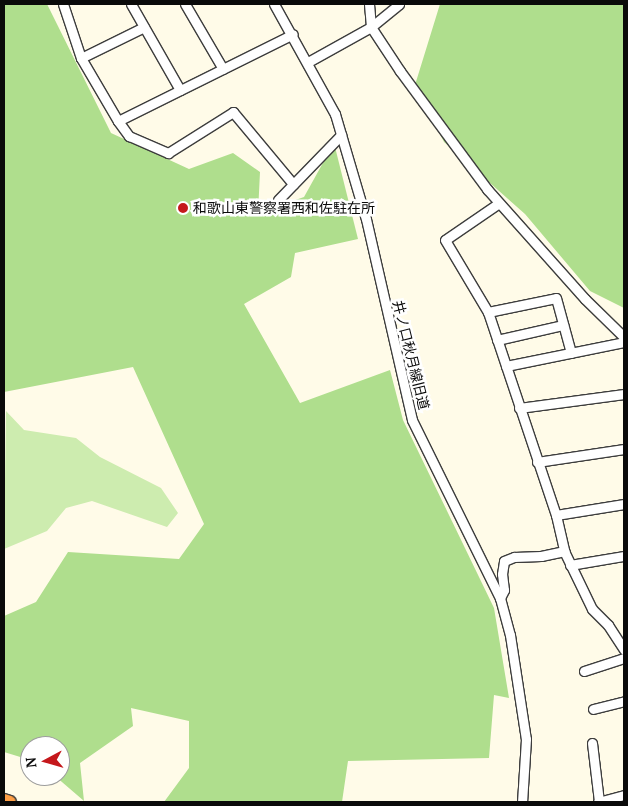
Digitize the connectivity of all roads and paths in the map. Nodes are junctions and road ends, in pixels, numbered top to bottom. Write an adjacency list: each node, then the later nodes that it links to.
1 (63, 4): 10 (street)
2 (131, 4): 7 (street)
3 (185, 4): 12 (street)
4 (274, 4): 9 (street, 井ノ口秋月線旧道)
5 (369, 4): 8 (street)
6 (399, 4): 8 (street)
7 (144, 27): 10 (street); 13 (street)
8 (371, 27): 11 (street); 18 (street)
9 (293, 34): 11 (street, 井ノ口秋月線旧道); 12 (street)
10 (81, 58): 14 (street)
11 (308, 62): 15 (street, 井ノ口秋月線旧道)
12 (223, 69): 13 (street)
13 (180, 90): 14 (street)
14 (118, 121): 16 (street)
15 (341, 135): 16 (street); 35 (street, 井ノ口秋月線旧道)
16 (293, 184): 17 (street)
17 (278, 200)
18 (499, 203): 19 (street); 21 (street)
19 (488, 312): 20 (street); 22 (street)
20 (563, 325): 22 (street); 24 (street)
21 (624, 337)
22 (498, 340): 25 (street)
23 (624, 342): 24 (street)
24 (571, 353): 25 (street)
25 (506, 366): 27 (street)
26 (624, 394): 27 (street)
27 (519, 408): 29 (street)
28 (624, 449): 29 (street)
29 (537, 462): 31 (street)
30 (624, 504): 31 (street)
31 (556, 515): 32 (street)
32 (564, 550): 34 (street); 35 (street)
33 (624, 556): 34 (street)
34 (570, 565): 36 (street)
35 (500, 598): 45 (street, 井ノ口秋月線旧道)
36 (624, 650)
37 (624, 658): 38 (street)
38 (584, 671)
39 (624, 701): 40 (street)
40 (594, 709)
41 (592, 743): 46 (street)
42 (624, 795): 46 (street)
43 (4, 800): 44 (highway)
44 (10, 802)
45 (522, 802)
46 (598, 802)

